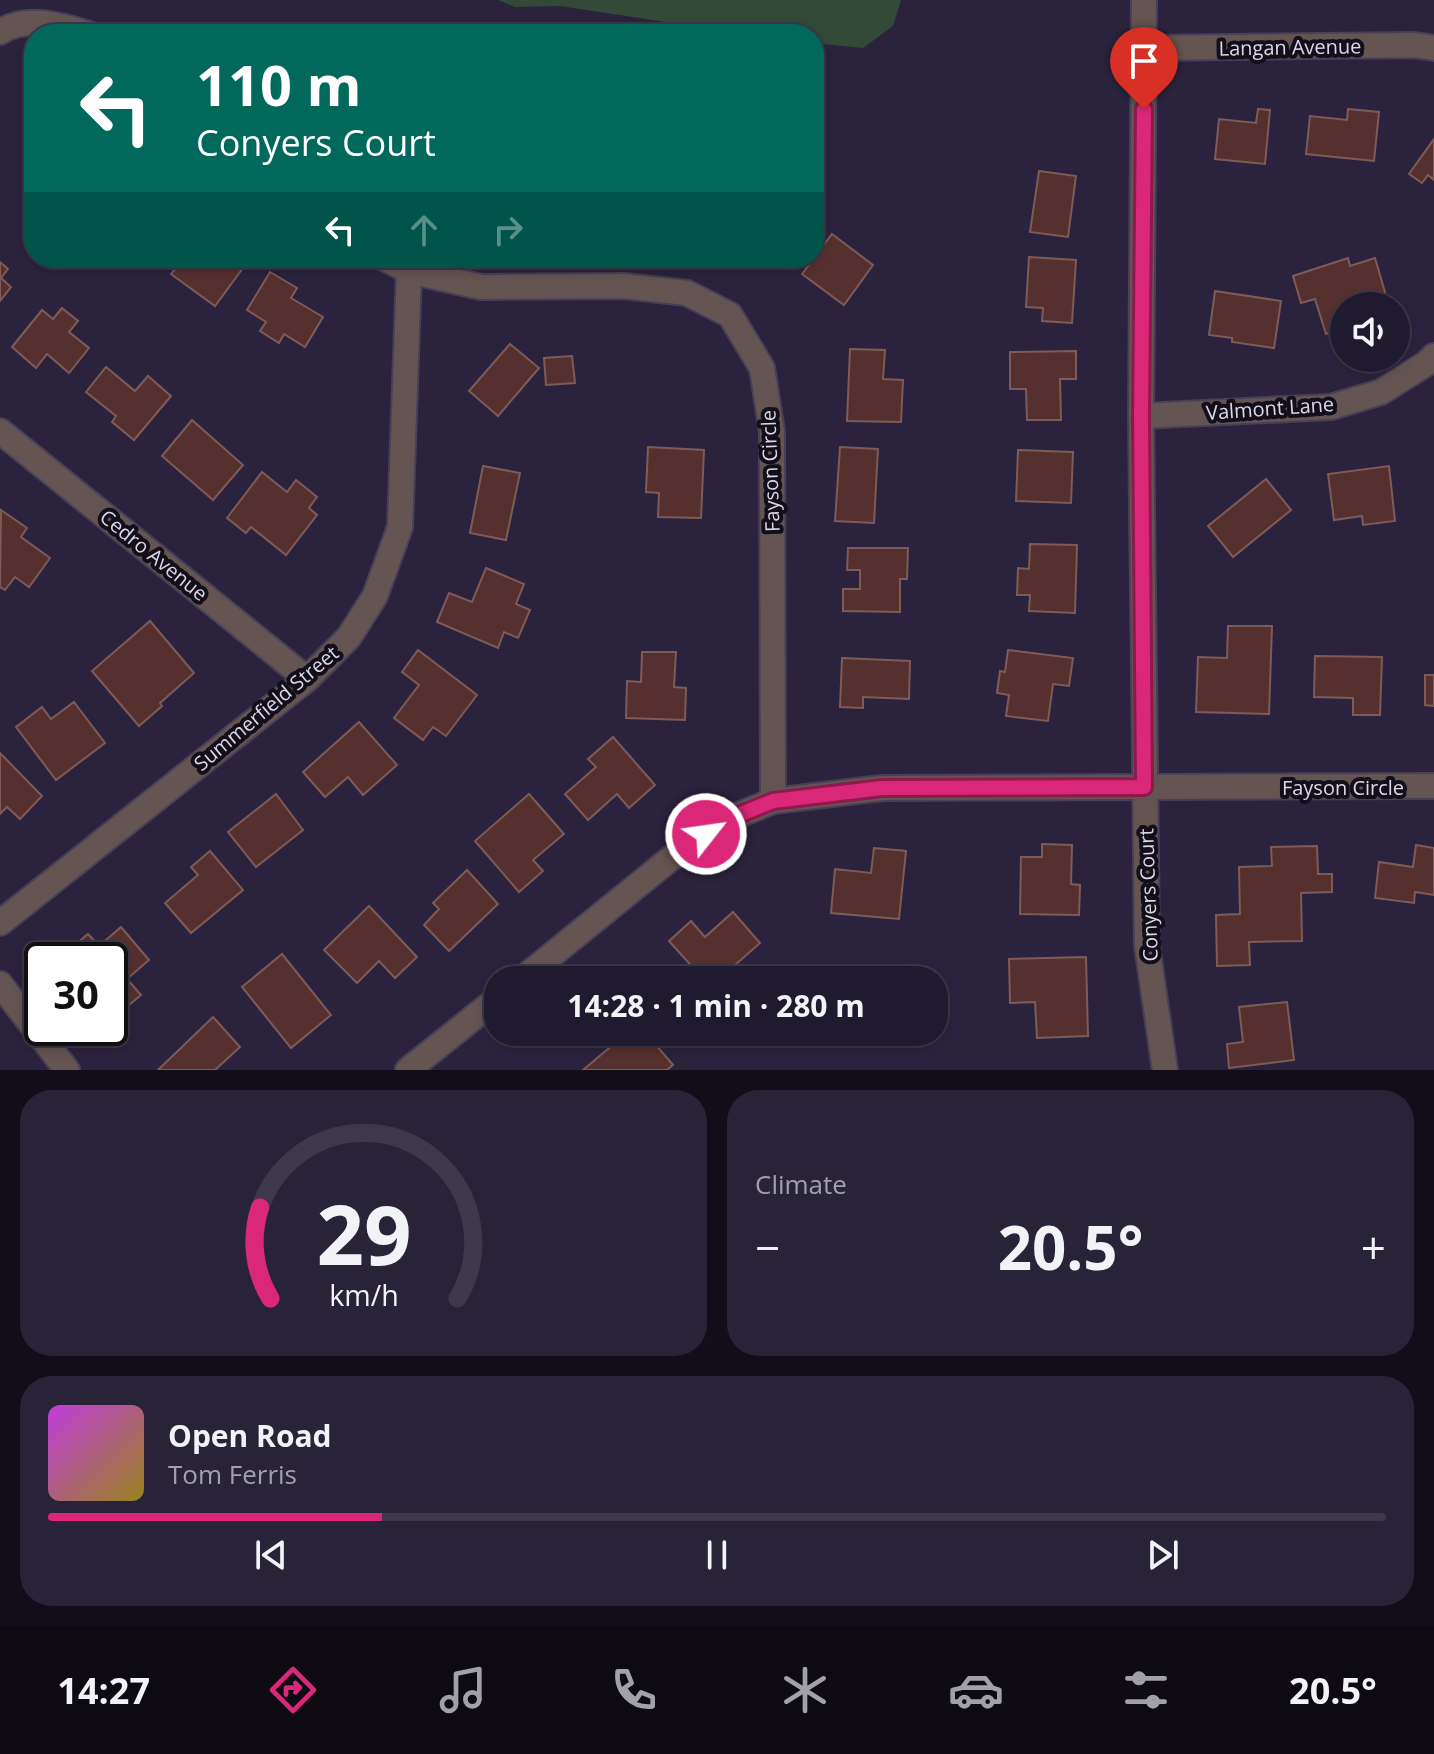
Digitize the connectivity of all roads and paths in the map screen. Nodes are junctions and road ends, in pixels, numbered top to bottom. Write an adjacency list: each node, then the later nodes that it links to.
1 (1144, 0): 6 (street, Conyers Court)
2 (24, 24): 5 (street)
3 (34, 24): 4 (street)
4 (59, 24)
5 (0, 32)
6 (1145, 48): 7 (street, Langan Avenue); 11 (street, Conyers Court)
7 (1434, 48)
8 (403, 268): 9 (street, Fayson Circle)
9 (409, 271): 13 (street, Summerfield Street); 16 (street, Fayson Circle)
10 (1434, 356): 11 (street, Valmont Lane)
11 (1141, 416): 15 (street, Conyers Court)
12 (0, 431): 13 (street, Cedro Avenue)
13 (307, 679): 17 (street, Summerfield Street)
14 (1434, 786): 15 (street, Fayson Circle)
15 (1144, 787): 16 (street, Fayson Circle); 23 (street, Conyers Court)
16 (773, 801): 18 (street, Fayson Circle)
17 (0, 923)
18 (538, 966)
19 (0, 984): 21 (street)
20 (484, 1009): 22 (street)
21 (67, 1070)
22 (408, 1070)
23 (1165, 1070)

